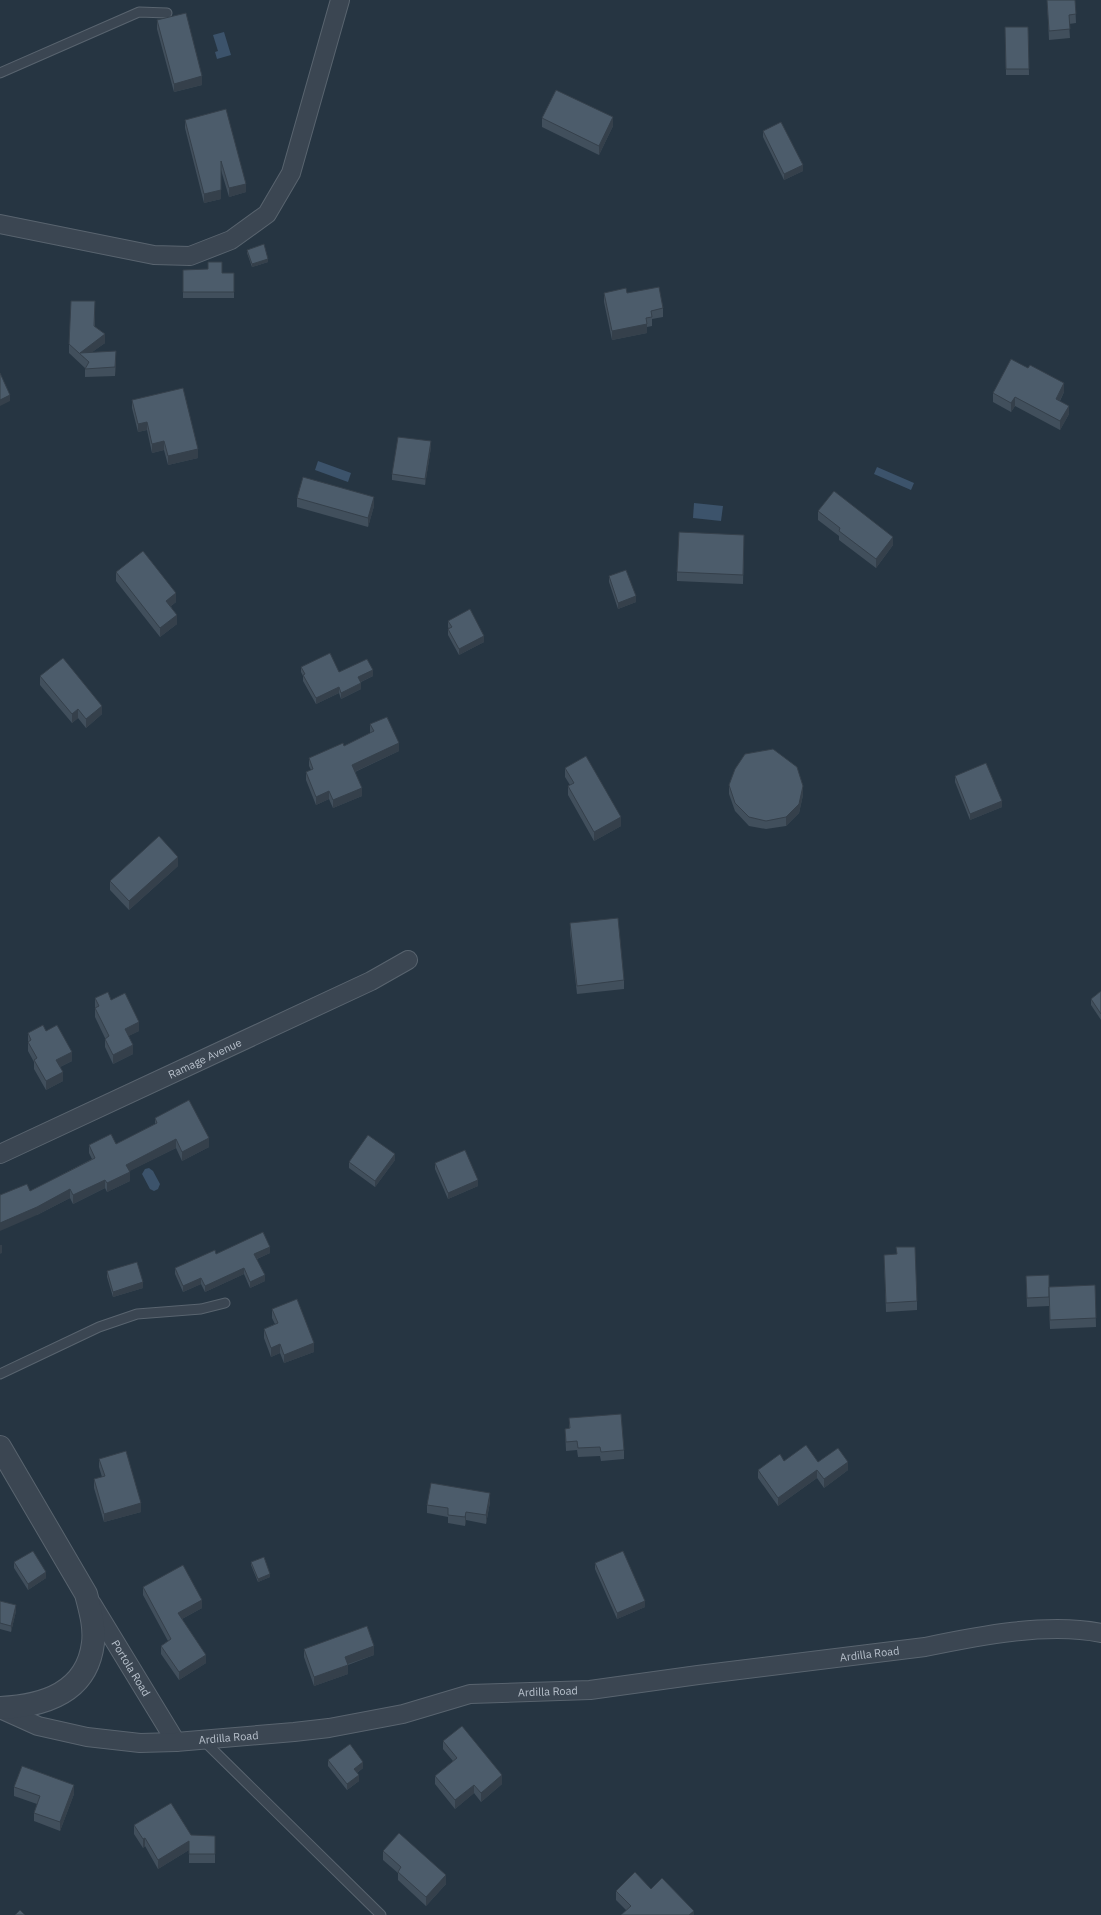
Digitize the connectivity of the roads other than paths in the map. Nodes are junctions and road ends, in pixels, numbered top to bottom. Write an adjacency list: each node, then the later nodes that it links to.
1 (340, 0): 4 (street)
2 (167, 13): 3 (lane)
3 (0, 73)
4 (0, 224)
5 (408, 960): 6 (street, Ramage Avenue)
6 (0, 1154)
7 (225, 1302): 8 (lane)
8 (0, 1374)
9 (0, 1447): 10 (street, Portola Road)
10 (86, 1594): 12 (street, Portola Road); 14 (street, Portola Road)
11 (1101, 1633): 13 (street, Ardilla Road)
12 (0, 1709): 14 (street, Ardilla Road)
13 (204, 1740): 14 (street, Ardilla Road); 15 (lane)
14 (176, 1742)
15 (381, 1915)

